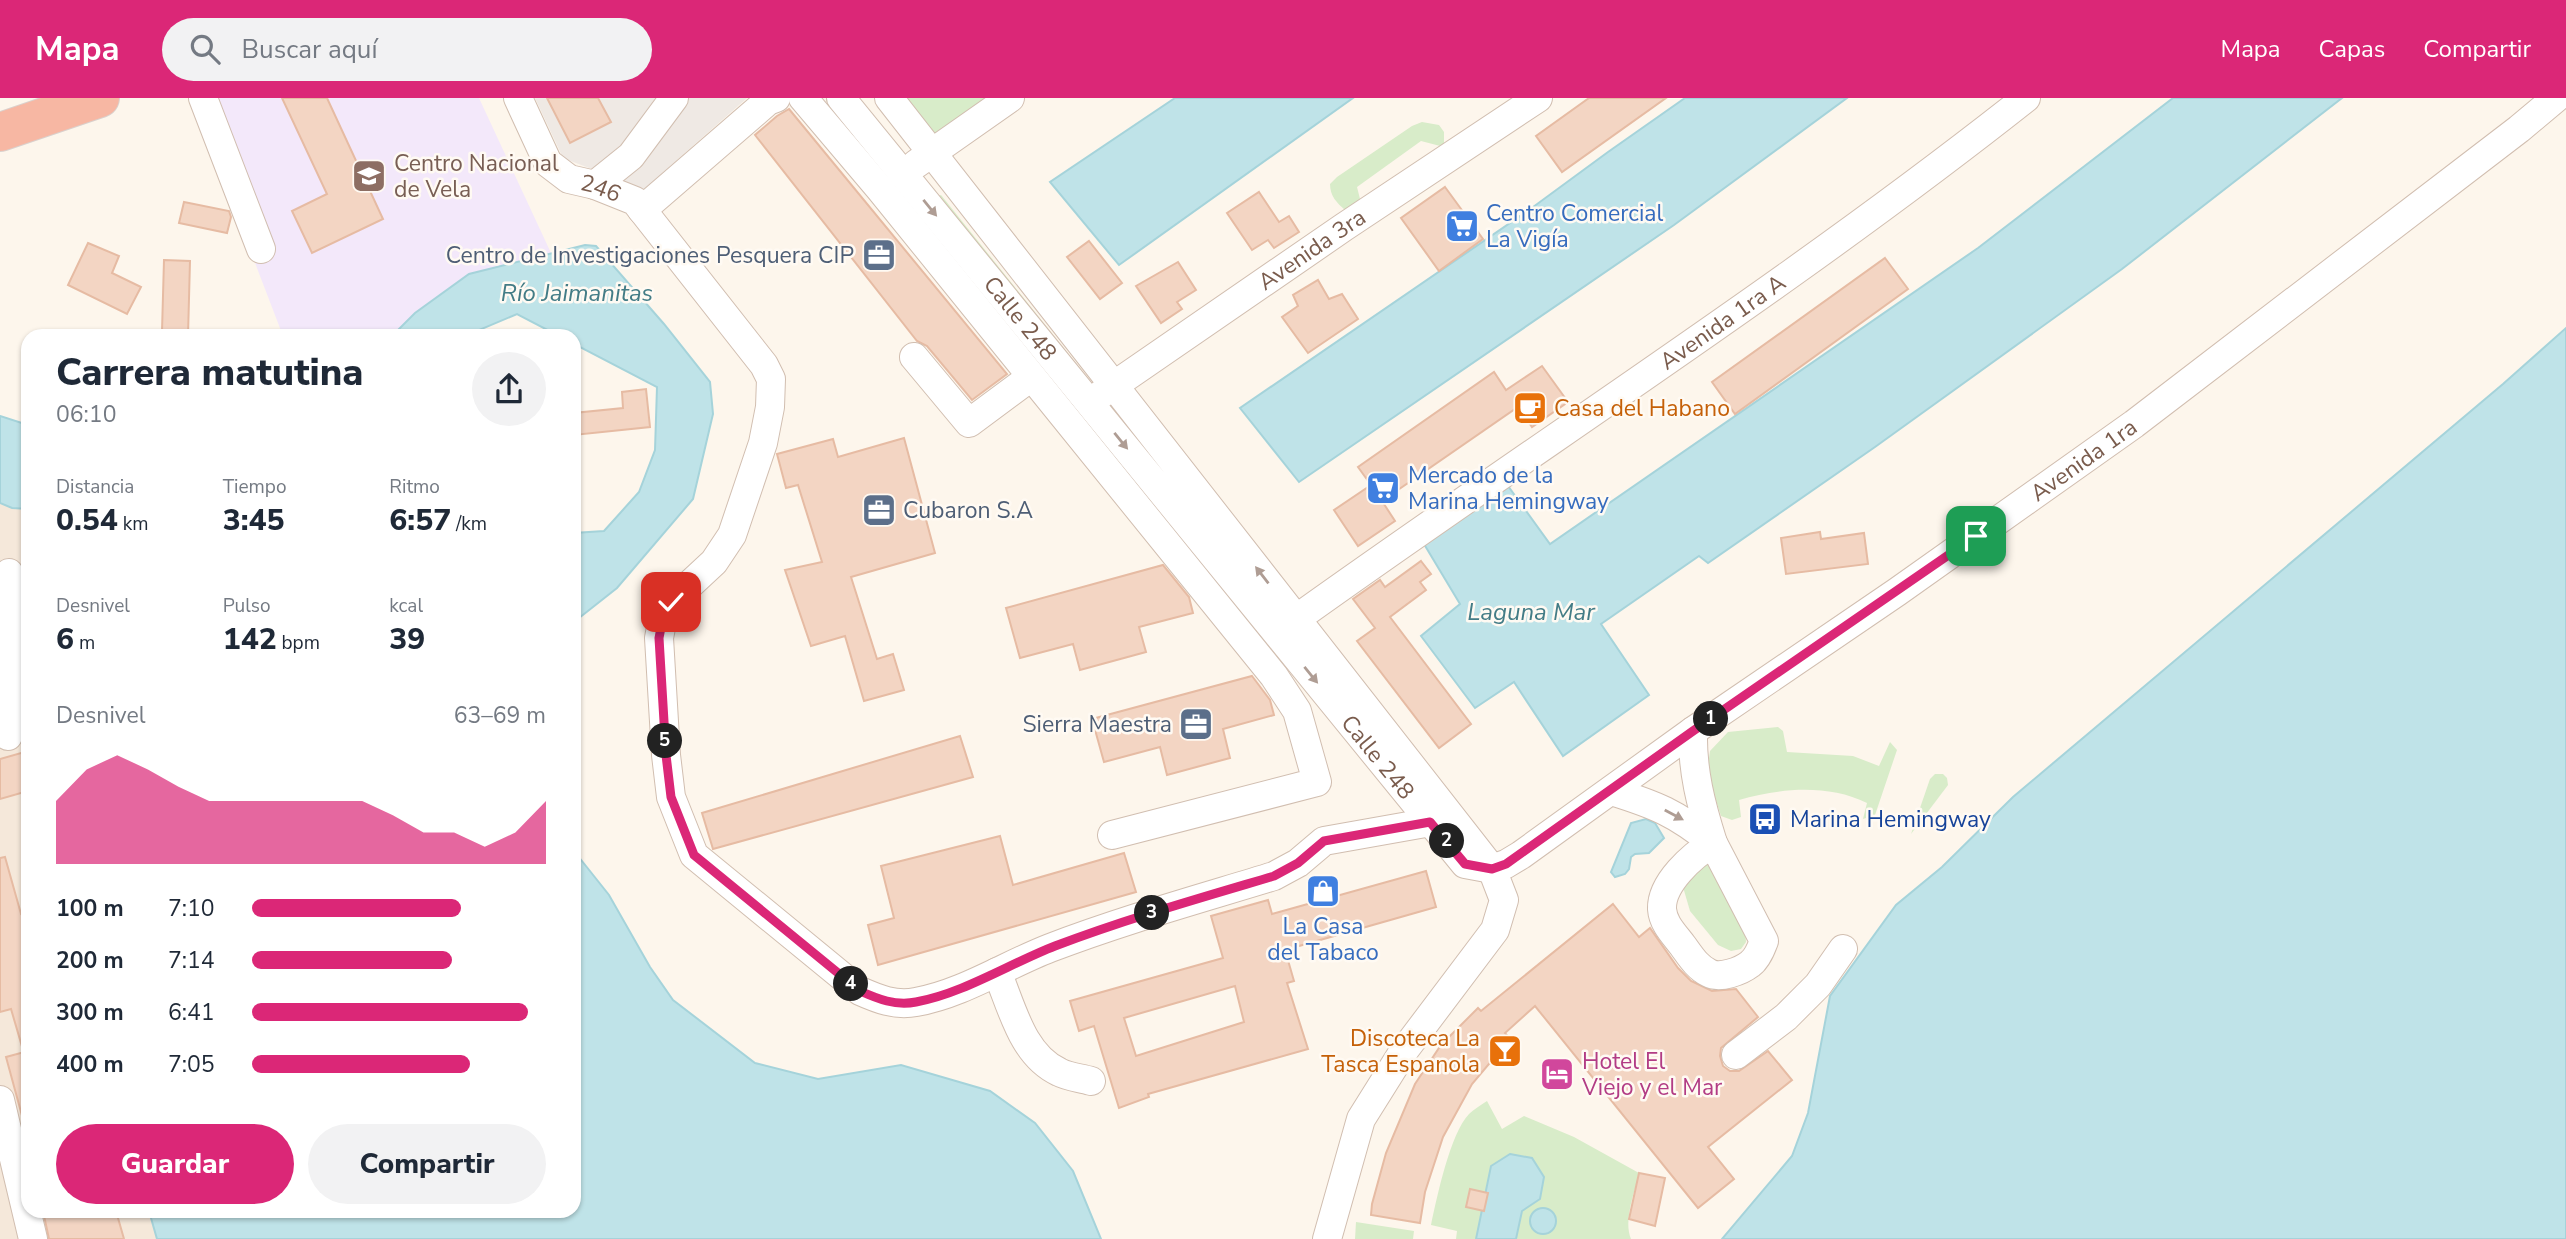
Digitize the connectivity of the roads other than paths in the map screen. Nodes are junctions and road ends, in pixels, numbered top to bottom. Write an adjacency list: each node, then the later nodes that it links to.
1 (100, 98): 13 (highway)
2 (203, 98): 18 (street)
3 (518, 98): 16 (street, 246)
4 (674, 98): 16 (street)
5 (776, 98): 17 (street)
6 (803, 98): 20 (street)
7 (841, 98): 15 (street, Calle 248)
8 (889, 98): 14 (street, Calle 248)
9 (1010, 98): 14 (street)
10 (1538, 98): 21 (street, Avenida 3ra)
11 (2026, 98): 24 (street, Avenida 1ra A)
12 (2556, 98): 25 (street, Avenida 1ra)
13 (0, 132)
14 (932, 153): 15 (street); 21 (street, Calle 248)
15 (903, 174): 22 (street, Calle 248, one-way to 22)
16 (595, 185): 17 (street, 246)
17 (642, 209): 33 (street)
18 (261, 249)
19 (914, 357): 20 (street)
20 (1031, 377): 29 (street)
21 (1114, 385): 22 (street, Avenida 3ra); 24 (street, Calle 248, one-way to 21)
22 (1089, 402): 24 (street, Calle 248, one-way to 24)
23 (9, 573): 26 (street)
24 (1287, 626): 28 (street, Calle 248, one-way to 28); 31 (street, Calle 248)
25 (1693, 731): 27 (street, Avenida 1ra); 30 (street)
26 (12, 735)
27 (1611, 791): 30 (street, one-way to 30); 31 (street, Avenida 1ra)
28 (1430, 822): 31 (street, Calle 248); 33 (street)
29 (1112, 835)
30 (1713, 843): 30 (street)
31 (1492, 869): 41 (street)
32 (1843, 948): 34 (street)
33 (997, 972): 35 (street)
34 (1737, 1055)
35 (1091, 1081)
36 (0, 1100): 37 (street)
37 (5, 1147): 38 (street)
38 (21, 1200)
39 (27, 1218): 40 (street)
40 (33, 1239)
41 (1327, 1239)

